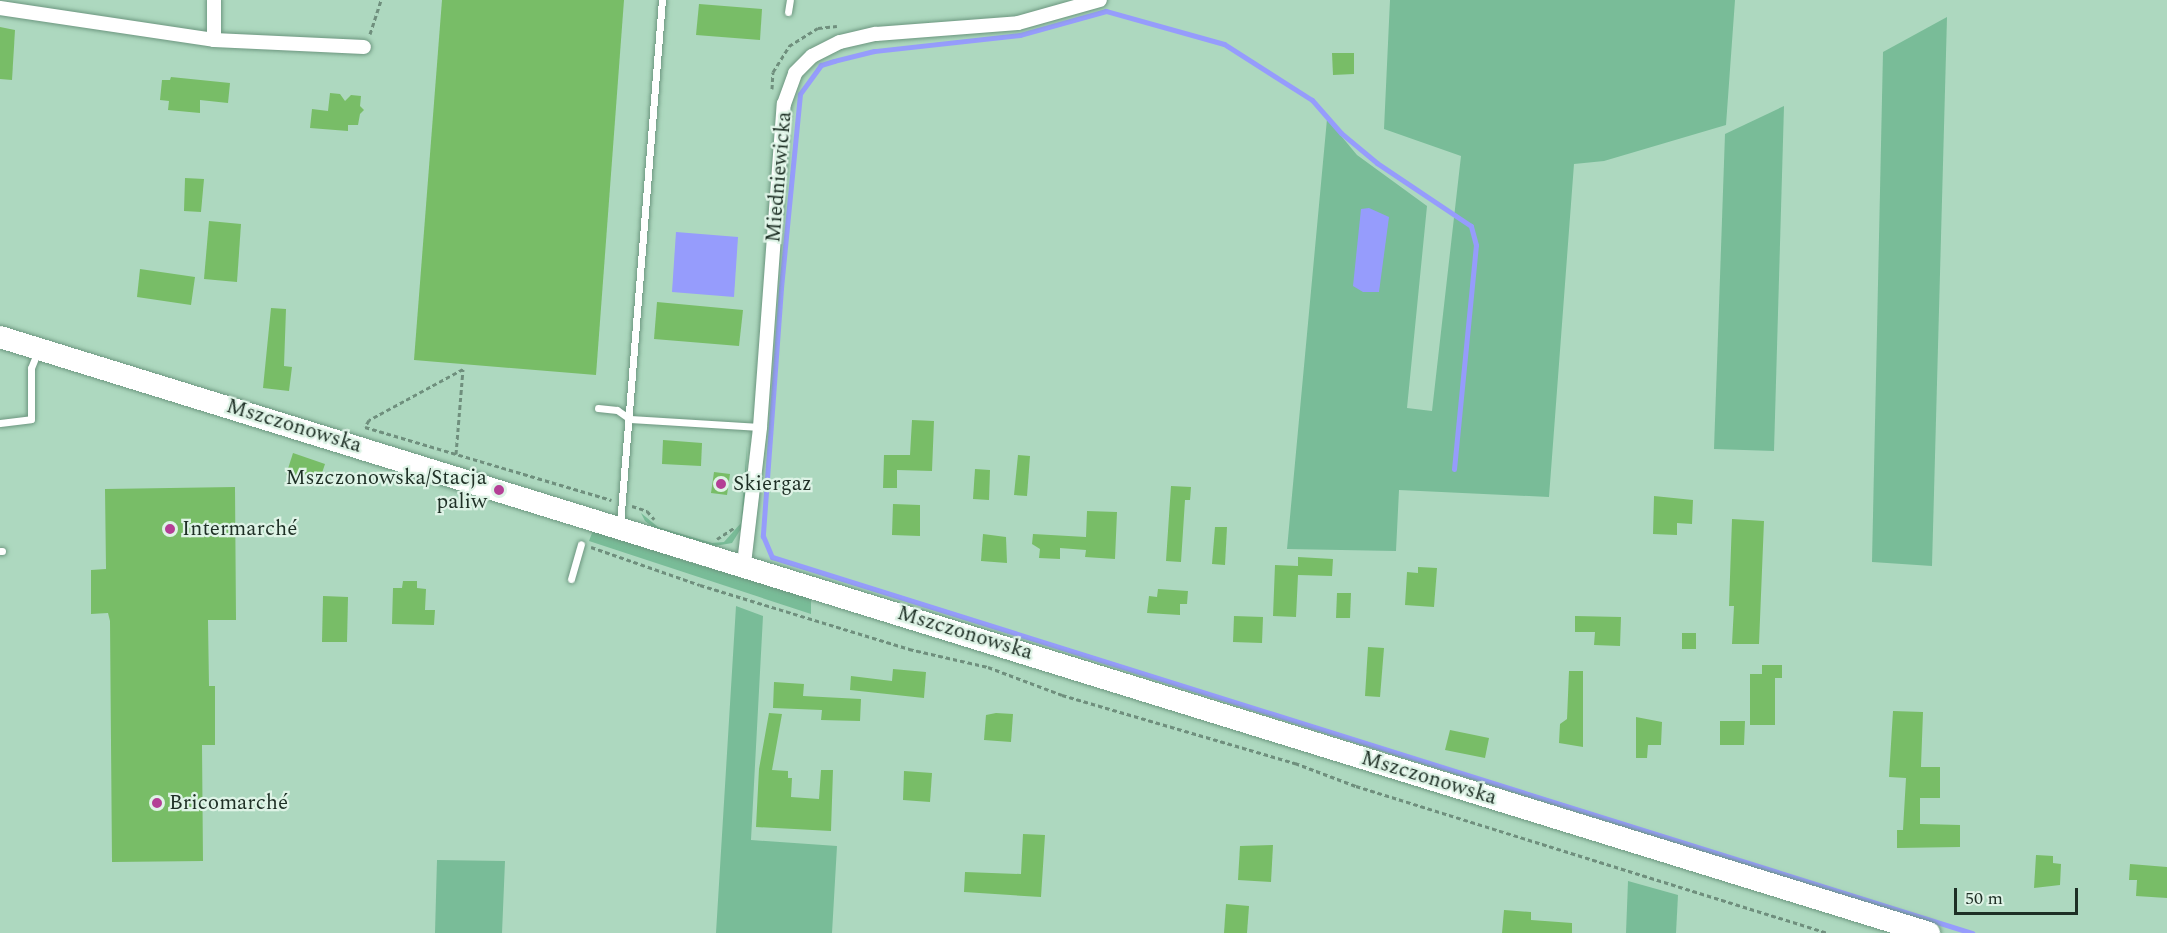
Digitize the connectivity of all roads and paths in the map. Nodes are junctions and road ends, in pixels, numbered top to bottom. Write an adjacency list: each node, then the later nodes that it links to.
1 (214, 0): 9 (street)
2 (381, 0): 11 (path)
3 (662, 0): 15 (lane)
4 (790, 0): 7 (lane)
5 (1100, 0): 17 (street, Miedniewicka)
6 (0, 8): 9 (street)
7 (788, 12)
8 (804, 36): 10 (path)
9 (214, 40): 11 (street)
10 (789, 46)
11 (364, 47)
12 (0, 336): 13 (main road, Mszczonowska)
13 (38, 349): 16 (lane); 23 (main road, Mszczonowska)
14 (598, 408): 15 (lane)
15 (630, 419): 17 (lane); 23 (lane)
16 (0, 423)
17 (760, 427): 26 (street, Miedniewicka)
18 (456, 454): 18 (path); 19 (path)
19 (606, 499)
20 (644, 510): 22 (path)
21 (738, 522): 24 (path)
22 (660, 523)
23 (619, 527): 26 (main road, Mszczonowska)
24 (713, 539)
25 (581, 544): 27 (lane); 28 (path)
26 (744, 564): 29 (main road, Mszczonowska)
27 (571, 579)
28 (1827, 933)
29 (1929, 933)

